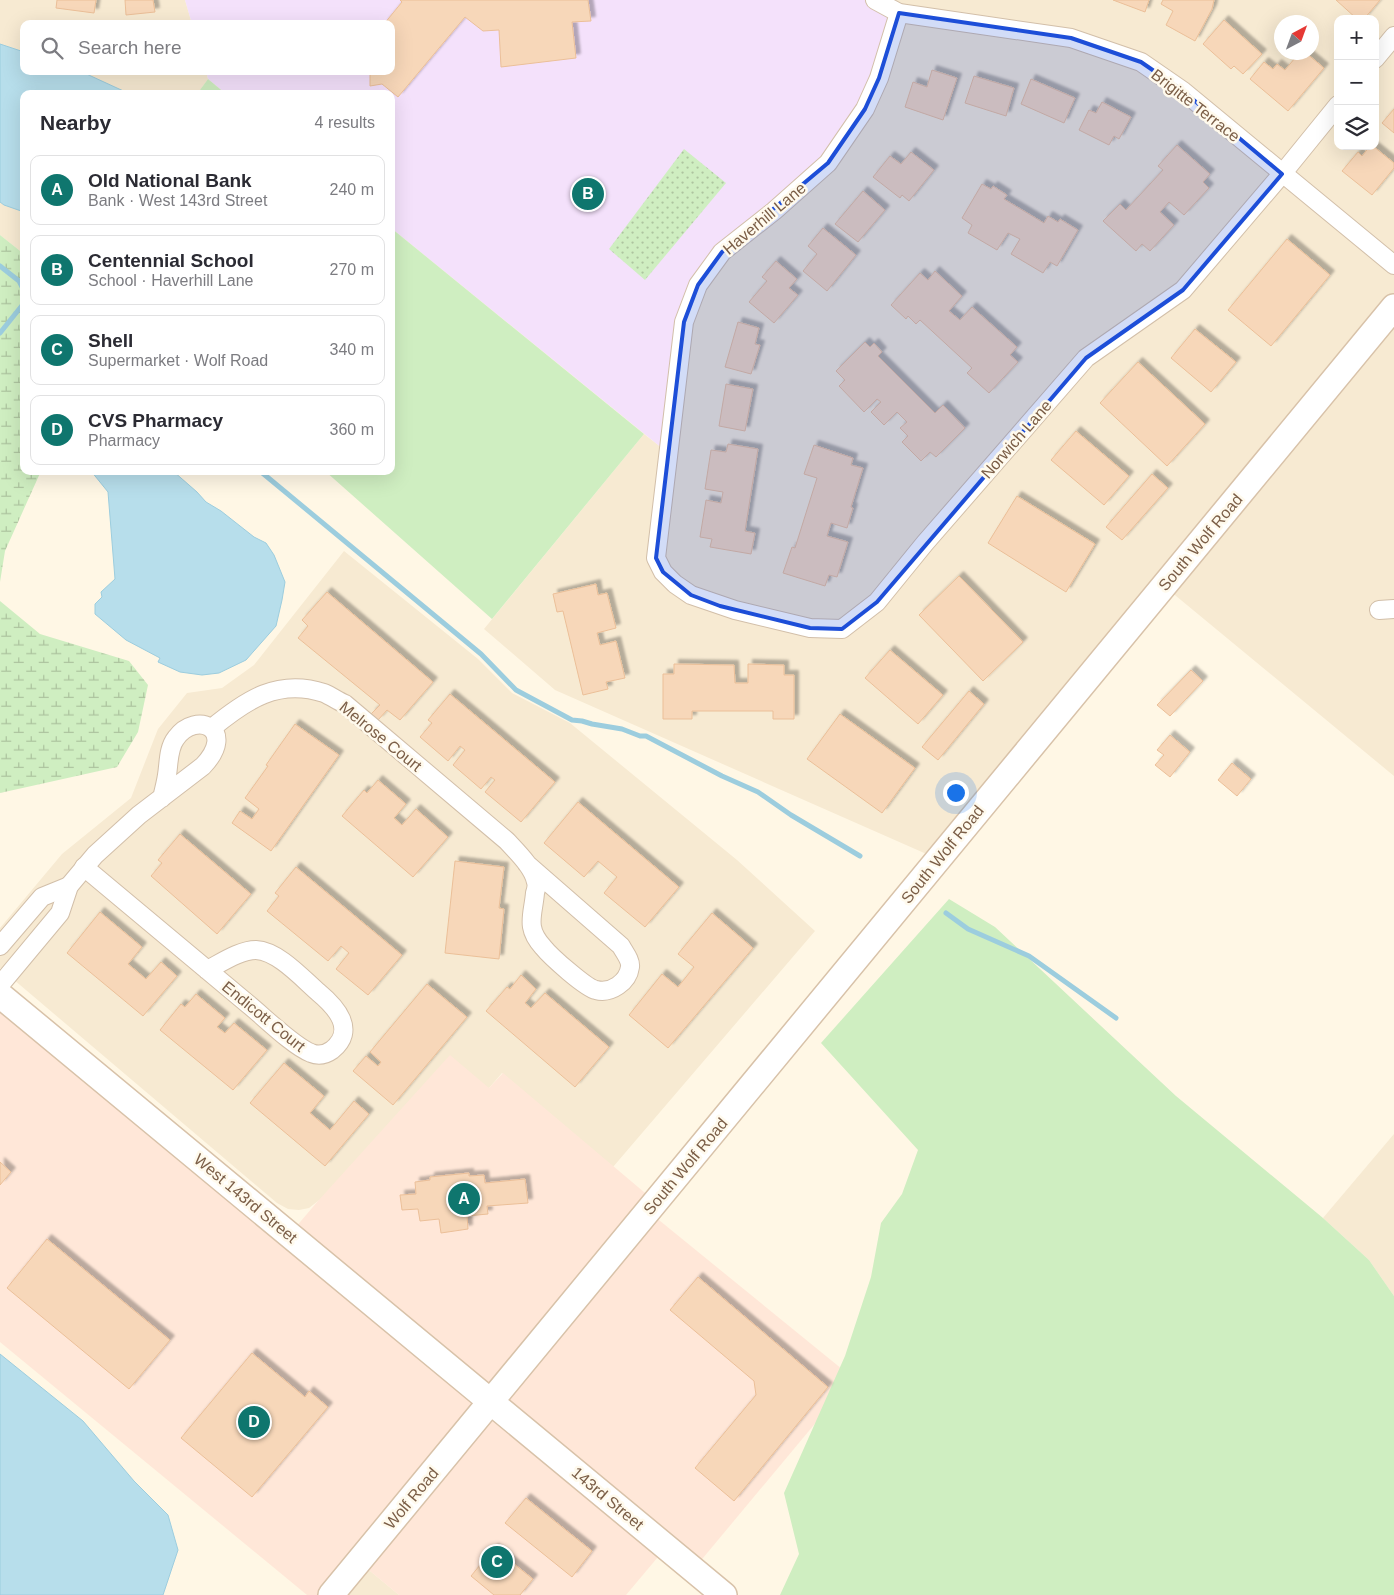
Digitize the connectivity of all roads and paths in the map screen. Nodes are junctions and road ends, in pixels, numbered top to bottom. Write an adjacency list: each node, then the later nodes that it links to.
1 (875, 0): 2 (street, Brigitte Terrace)
2 (899, 13): 6 (street, Brigitte Terrace); 9 (street, Haverhill Lane)
3 (1394, 36): 4 (street)
4 (1379, 54)
5 (1334, 111): 6 (street, Norwich Lane)
6 (1282, 174): 7 (street, Brigitte Terrace); 9 (street, Norwich Lane)
7 (1394, 265)
8 (1394, 307): 19 (main road, South Wolf Road)
9 (656, 558)
10 (212, 728): 11 (street); 11 (street); 12 (street, Melrose Court)
11 (162, 798): 13 (street)
12 (528, 864): 12 (street, Melrose Court)
13 (84, 868): 14 (street); 16 (street, Endicott Court)
14 (69, 886): 15 (street); 17 (street)
15 (0, 946)
16 (207, 970): 16 (street, Endicott Court)
17 (0, 985)
18 (0, 995): 19 (main road, West 143rd Street)
19 (491, 1401): 20 (main road, Wolf Road); 21 (main road, 143rd Street)
20 (331, 1595)
21 (724, 1595)

